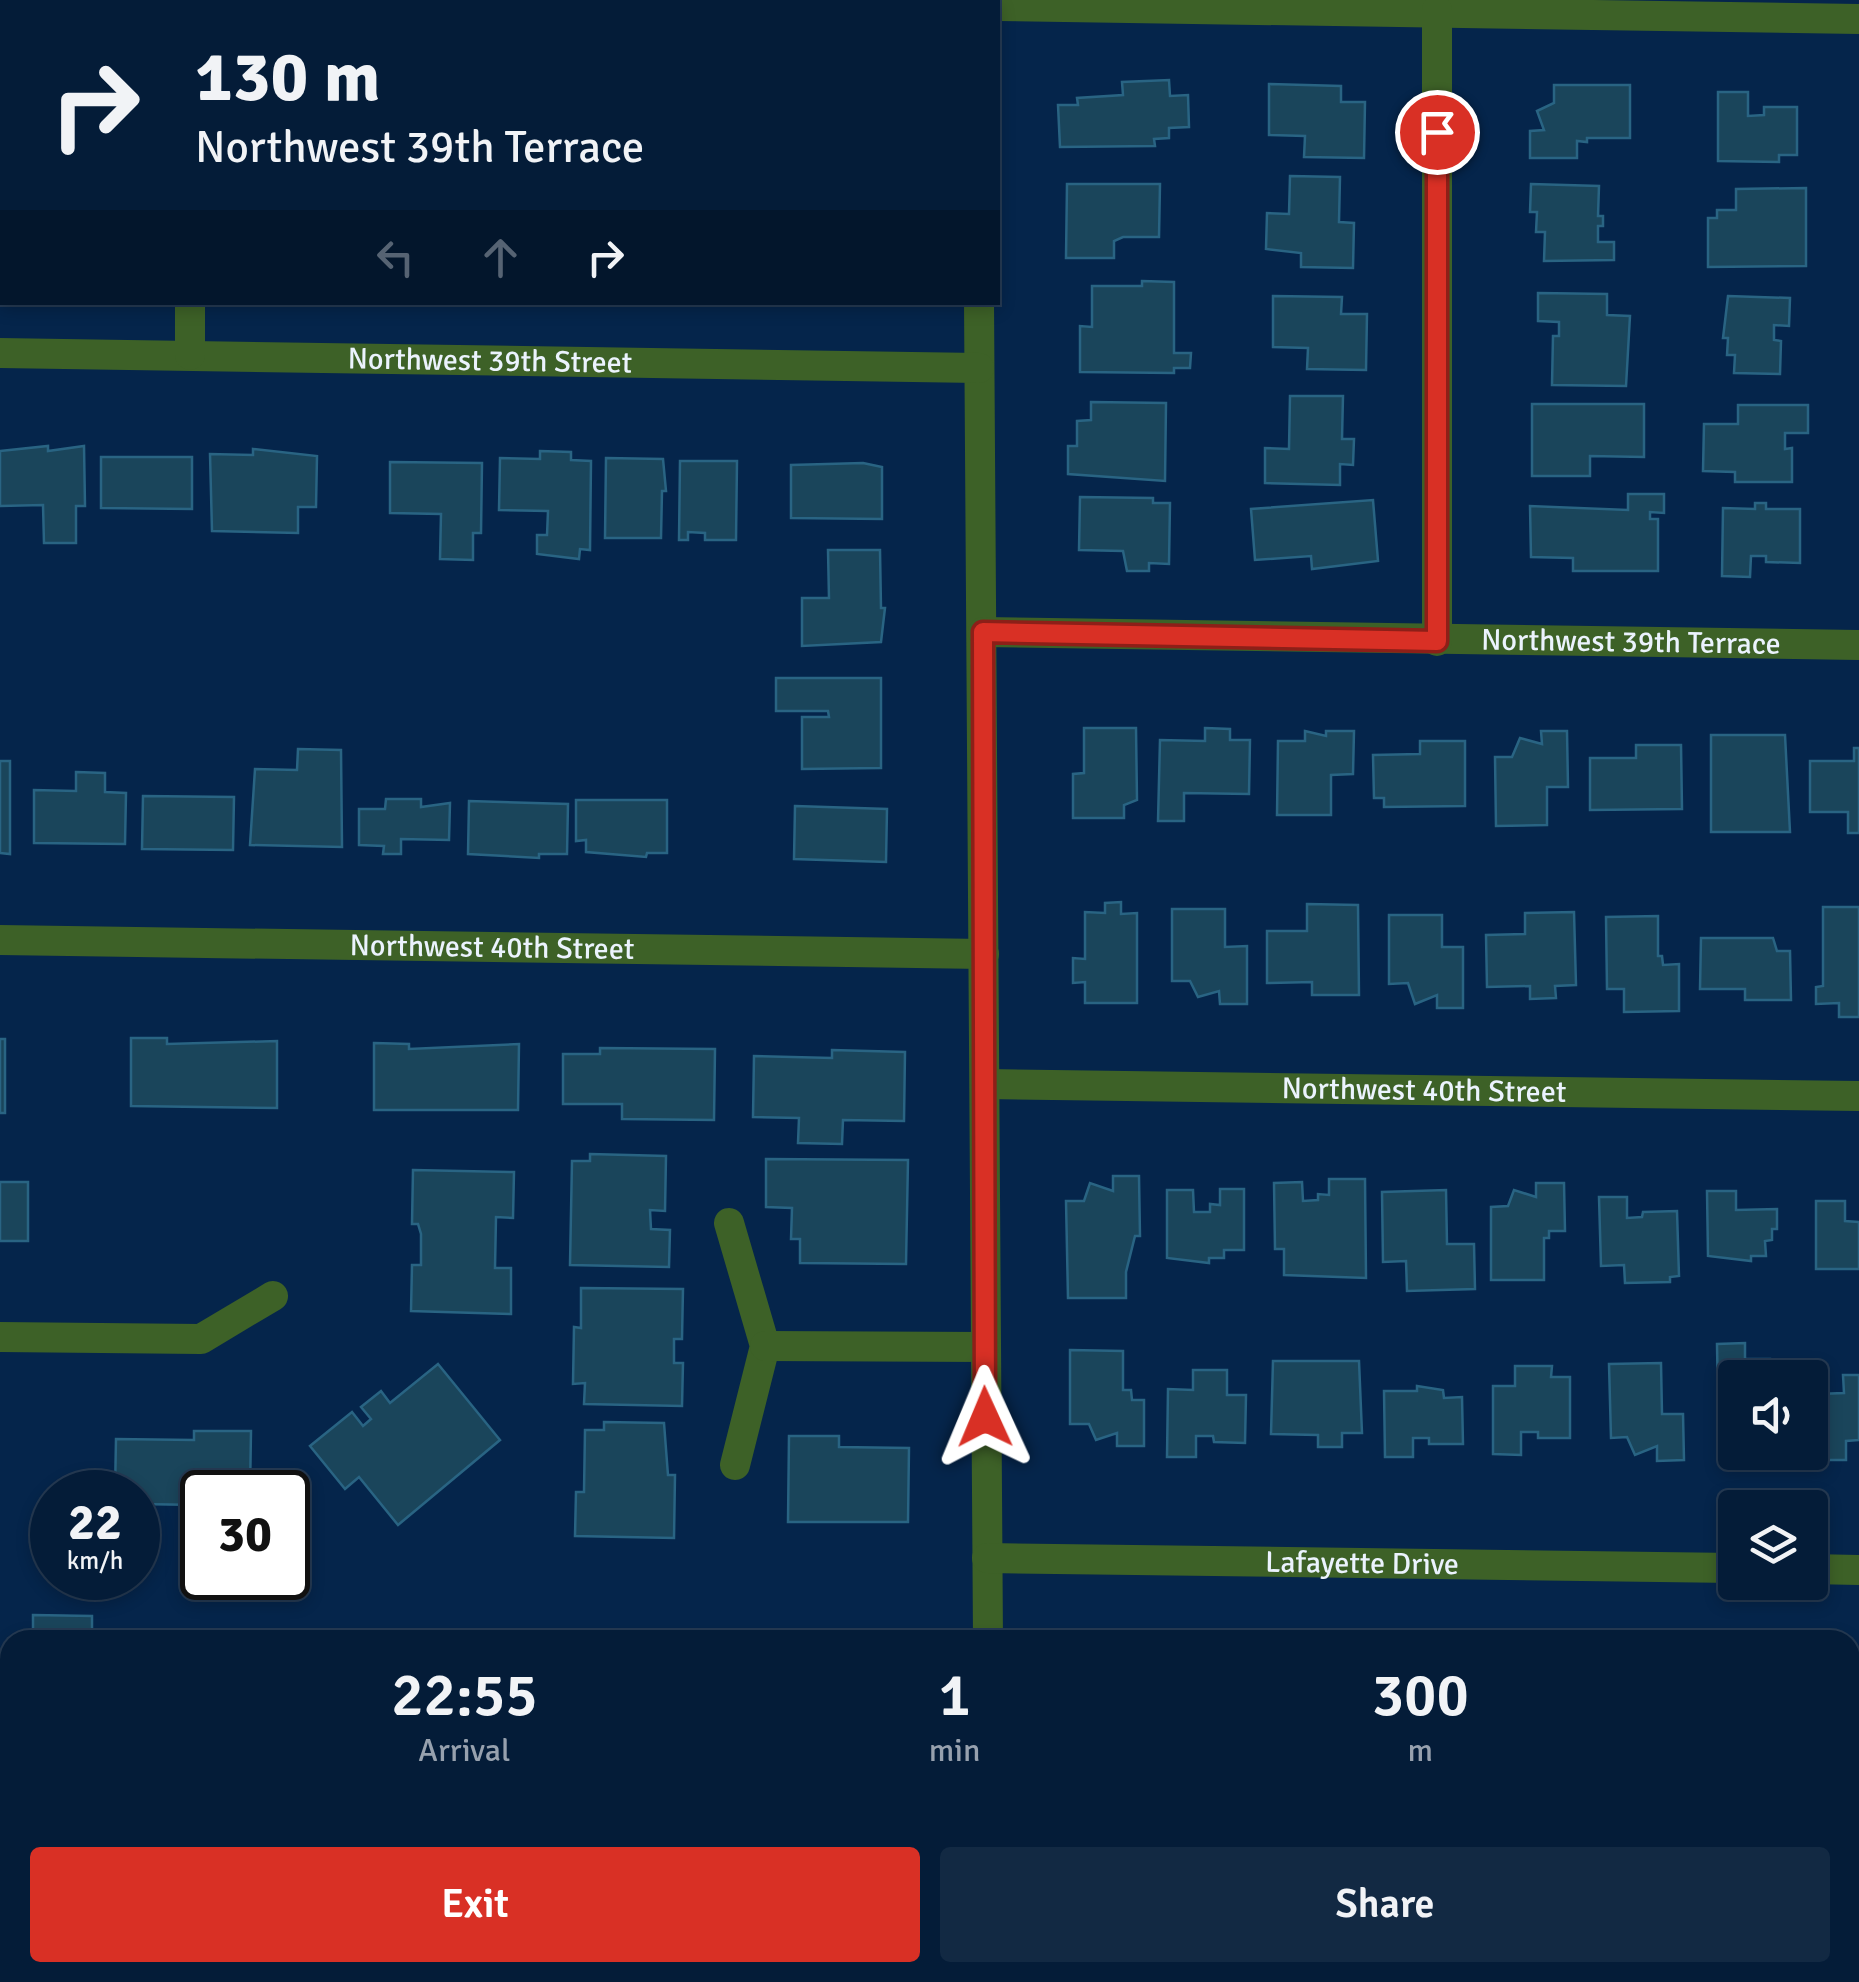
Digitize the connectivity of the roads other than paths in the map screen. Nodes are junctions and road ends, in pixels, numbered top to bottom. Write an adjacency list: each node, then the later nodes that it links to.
1 (1000, 6): 2 (street)
2 (1437, 10): 3 (street); 10 (street)
3 (1859, 18)
4 (190, 305): 7 (street)
5 (979, 305): 8 (street)
6 (0, 353): 7 (street, Northwest 39th Street)
7 (190, 355): 8 (street, Northwest 39th Street)
8 (979, 368): 9 (street)
9 (983, 632): 10 (street, Northwest 39th Terrace); 13 (street)
10 (1437, 641): 11 (street, Northwest 39th Terrace)
11 (1859, 645)
12 (0, 940): 13 (street, Northwest 40th Street)
13 (984, 954): 14 (street)
14 (986, 1084): 15 (street, Northwest 40th Street); 20 (street)
15 (1859, 1096)
16 (729, 1223): 19 (street)
17 (273, 1296): 18 (street)
18 (0, 1337)
19 (765, 1346): 20 (street); 21 (street)
20 (984, 1347): 22 (street)
21 (735, 1465)
22 (987, 1558): 23 (street, Lafayette Drive); 26 (street)
23 (1718, 1568)
24 (1828, 1569): 25 (street)
25 (1859, 1570)
26 (988, 1630)

